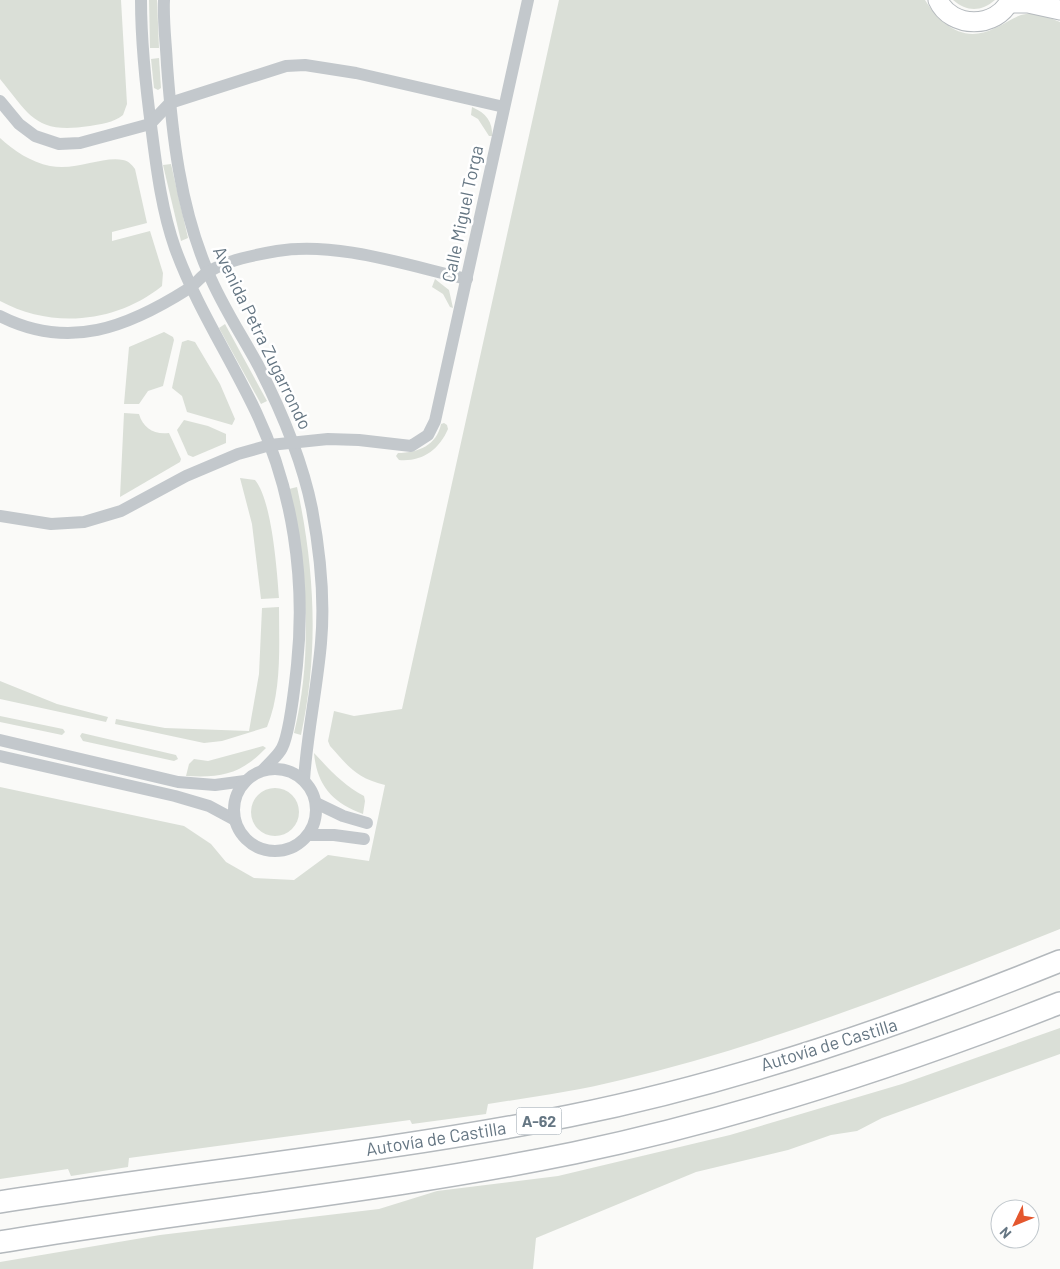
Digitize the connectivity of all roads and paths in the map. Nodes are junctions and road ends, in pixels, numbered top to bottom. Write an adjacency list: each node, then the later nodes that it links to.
1 (141, 0): 10 (street)
2 (164, 0): 8 (street, Avenida Petra Zugarrondo)
3 (528, 0): 9 (street, Calle Miguel Torga)
4 (938, 0): 5 (main road)
5 (1009, 2): 6 (main road)
6 (1060, 10)
7 (0, 101): 10 (street)
8 (170, 103): 9 (street); 10 (street); 11 (street, Avenida Petra Zugarrondo)
9 (504, 107): 12 (street, Calle Miguel Torga)
10 (150, 124): 13 (street)
11 (208, 272): 12 (street); 13 (street); 15 (street, Avenida Petra Zugarrondo)
12 (467, 280): 15 (street, Calle Miguel Torga)
13 (191, 288): 14 (street); 16 (street)
14 (0, 316)
15 (293, 442): 16 (street); 21 (street, Avenida Petra Zugarrondo)
16 (270, 444): 17 (street); 20 (street)
17 (0, 516)
18 (0, 740): 22 (street)
19 (0, 756): 24 (street)
20 (264, 770): 21 (street); 22 (street)
21 (304, 780): 23 (street)
22 (245, 781): 24 (street)
23 (316, 803): 25 (street); 26 (street)
24 (235, 820): 26 (street)
25 (367, 823)
26 (308, 835): 27 (street)
27 (364, 839)
28 (1060, 962): 30 (highway, Autovía de Castilla / A-62)
29 (1060, 1003): 31 (highway, Autovía de Castilla / A-62)
30 (0, 1202)
31 (0, 1242)

